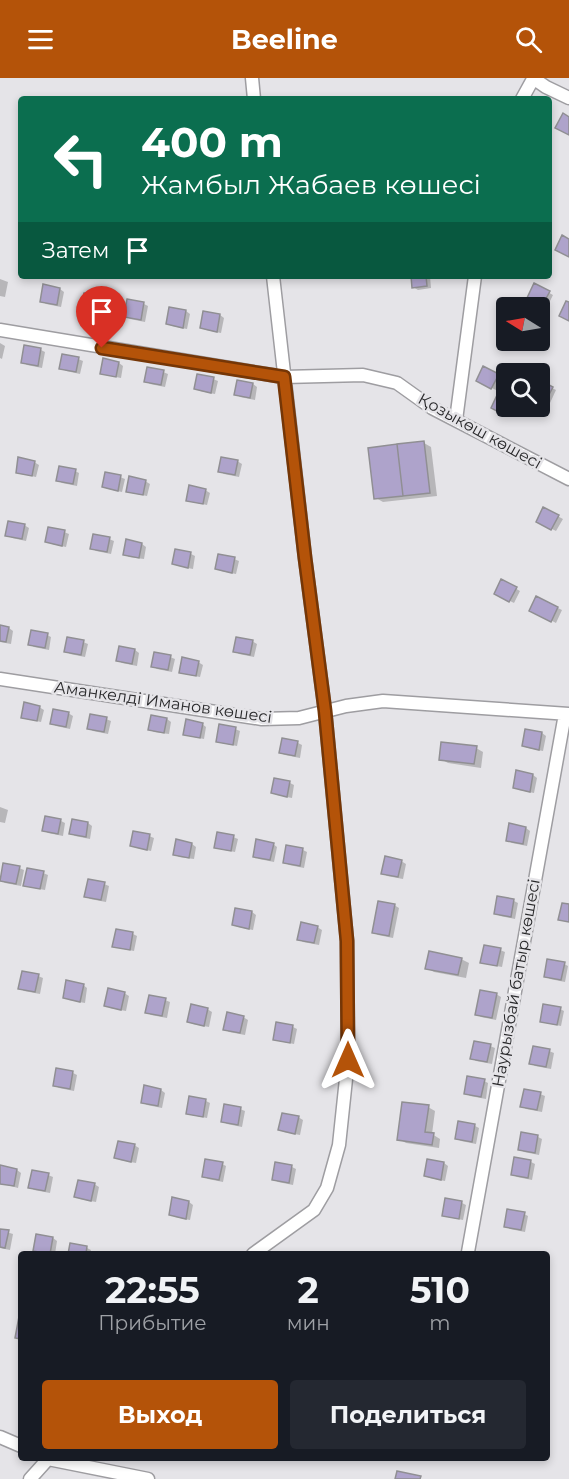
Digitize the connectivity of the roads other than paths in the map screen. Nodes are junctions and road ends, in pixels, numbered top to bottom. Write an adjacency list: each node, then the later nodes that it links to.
1 (252, 78): 3 (street)
2 (533, 78): 4 (street); 5 (street)
3 (254, 96)
4 (524, 96)
5 (569, 98)
6 (273, 279): 9 (street)
7 (475, 279): 10 (street)
8 (0, 330): 9 (street, Қозыкөш көшесі)
9 (284, 377): 10 (street, Қозыкөш көшесі); 13 (street)
10 (456, 420): 11 (street, Қозыкөш көшесі)
11 (569, 479)
12 (0, 679): 13 (street, Аманкелді Иманов көшесі)
13 (325, 711): 14 (street, Аманкелді Иманов көшесі); 15 (street)
14 (567, 714): 16 (street, Наурызбай батыр көшесі)
15 (257, 1251)
16 (468, 1251)
17 (0, 1437): 18 (street)
18 (18, 1445)
19 (45, 1461): 21 (street)
20 (62, 1461): 22 (street)
21 (30, 1479)
22 (148, 1479)

